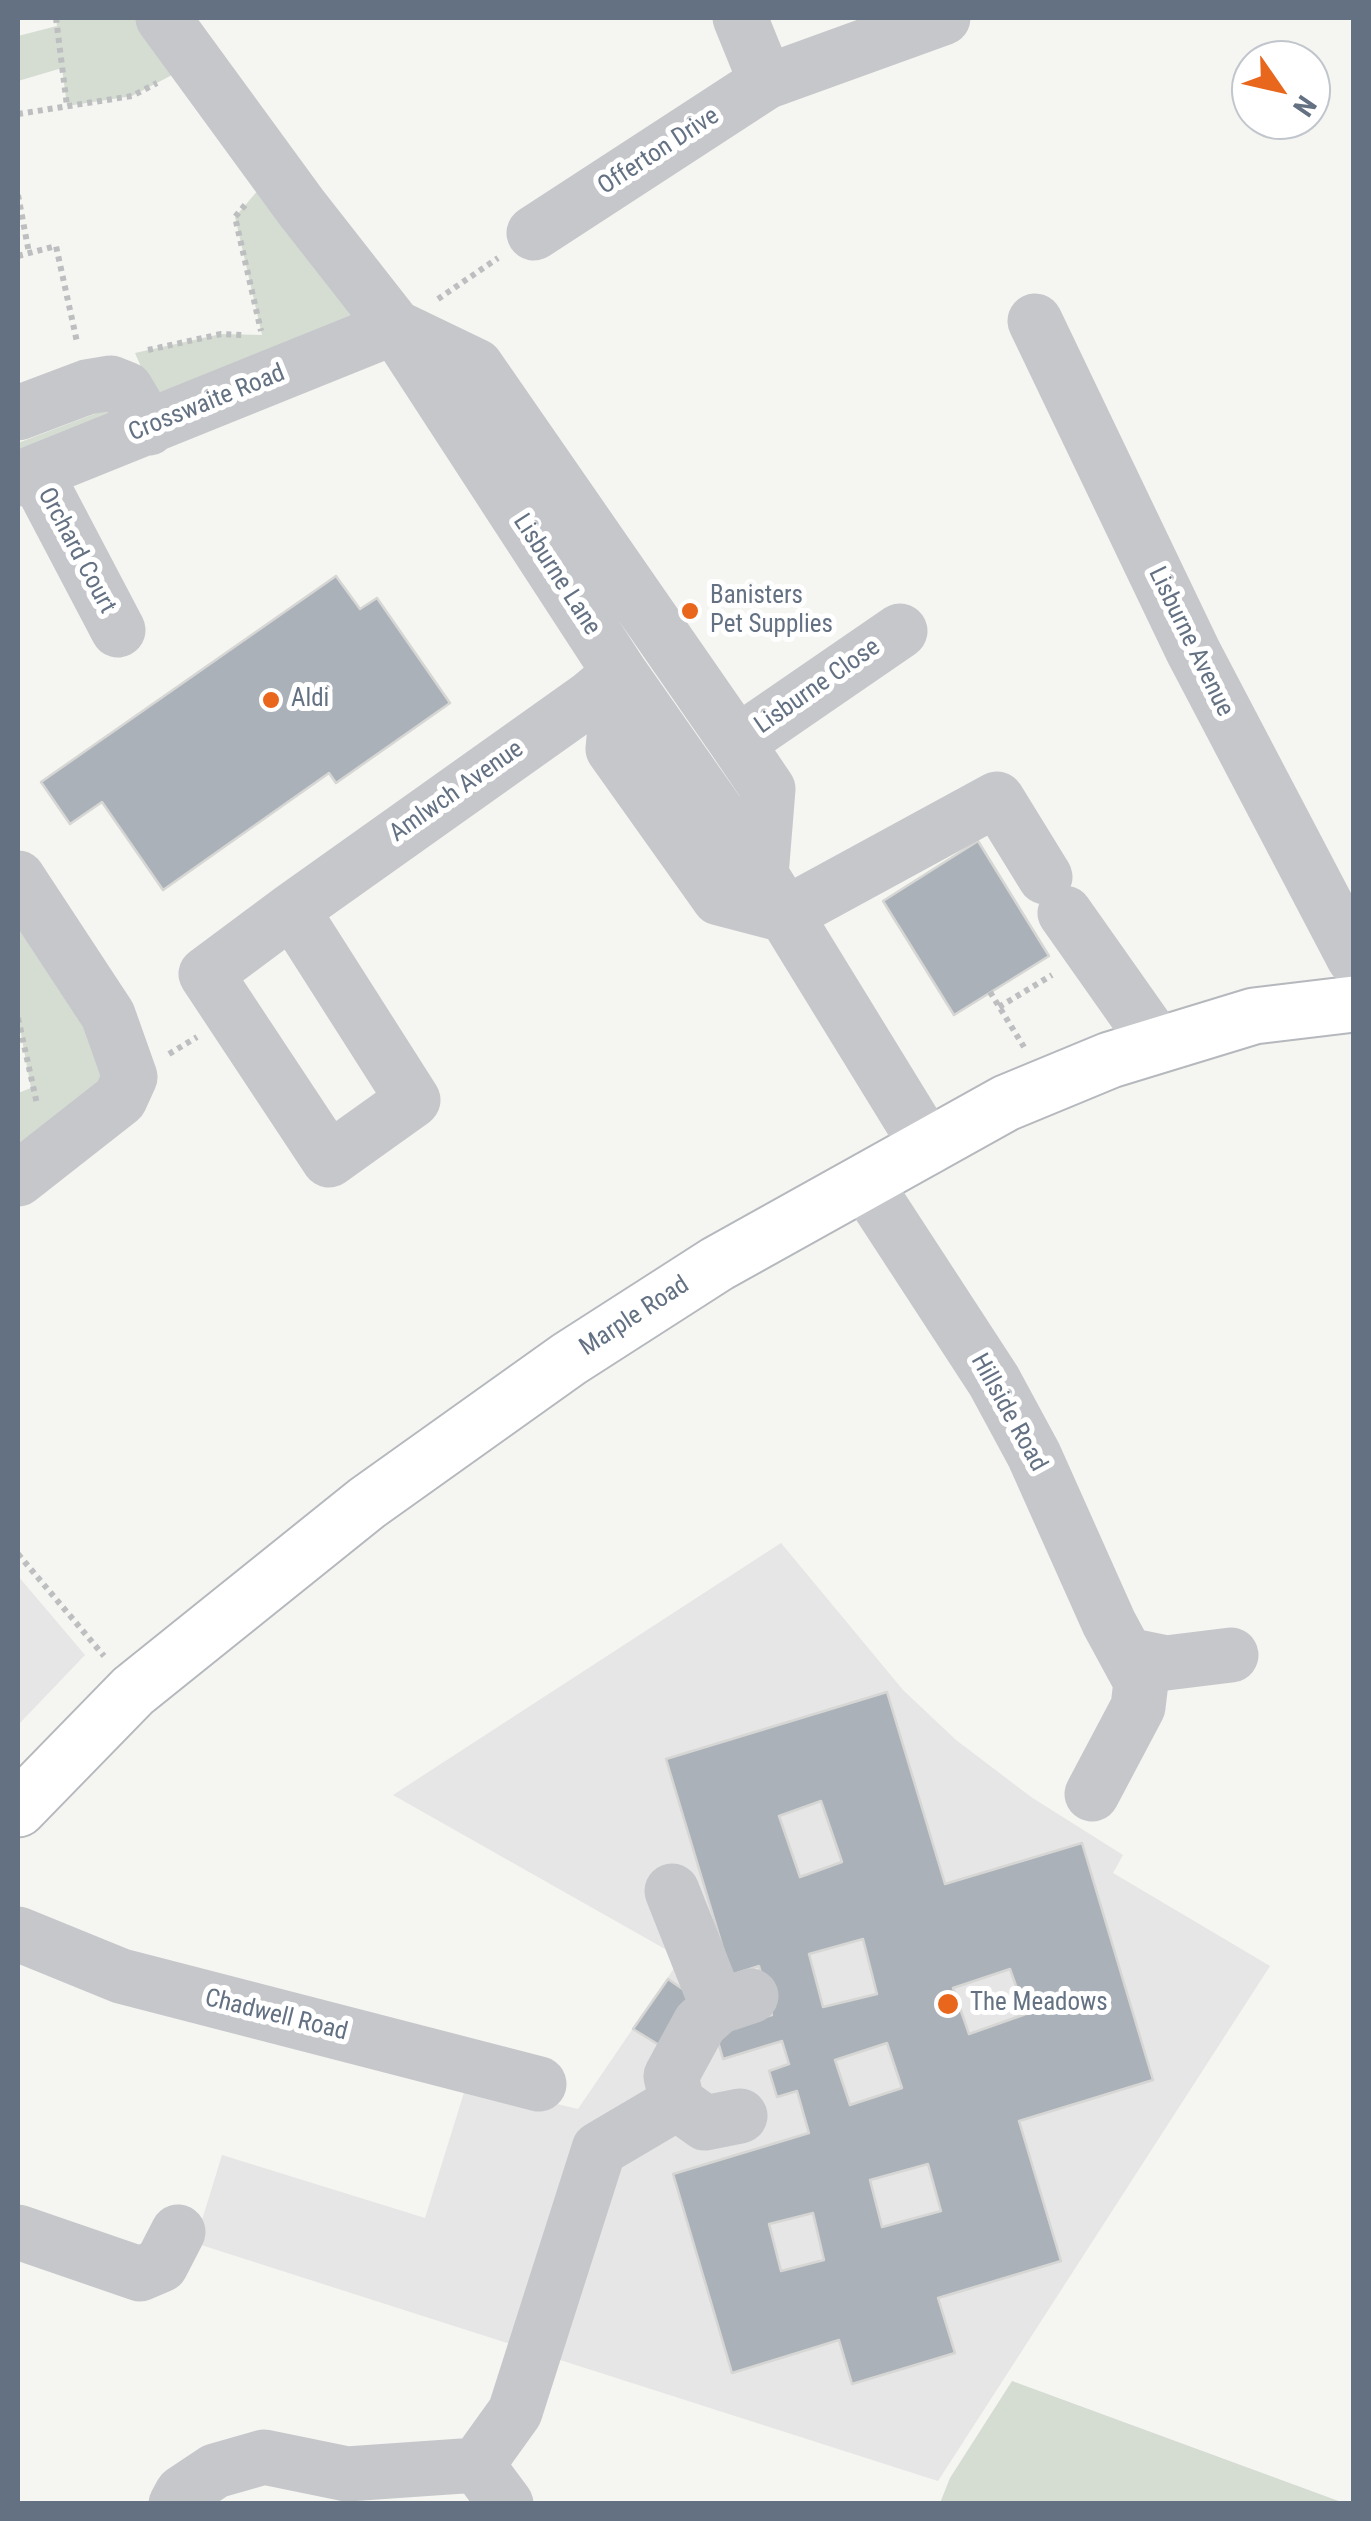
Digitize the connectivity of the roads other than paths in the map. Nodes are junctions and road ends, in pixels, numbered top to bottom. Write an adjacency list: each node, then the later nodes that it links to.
1 (163, 18): 7 (street, Lisburne Lane)
2 (740, 18): 4 (street)
3 (943, 18): 4 (street, Offerton Drive)
4 (766, 82): 5 (street, Offerton Drive)
5 (534, 234)
6 (1035, 321): 18 (street, Lisburne Avenue)
7 (395, 327): 9 (street, Crosswaite Road); 13 (street, Lisburne Lane); 14 (street)
8 (18, 413): 9 (street)
9 (149, 428): 10 (street, Crosswaite Road)
10 (26, 475): 11 (street, Orchard Court)
11 (118, 630)
12 (900, 630): 14 (street, Lisburne Close)
13 (620, 673): 16 (street, Lisburne Lane); 17 (street, Amlwch Avenue)
14 (737, 743): 16 (street)
15 (18, 878): 22 (street)
16 (773, 895): 20 (street); 21 (street, Lisburne Lane)
17 (292, 910)
18 (1354, 958)
19 (1354, 1004): 20 (main road, Marple Road)
20 (1158, 1046): 21 (main road, Marple Road)
21 (928, 1147): 23 (main road, Marple Road)
22 (36, 1165)
23 (865, 1183): 24 (street, Hillside Road); 27 (main road, Marple Road)
24 (1127, 1655): 25 (street); 26 (street, Hillside Road)
25 (1231, 1655)
26 (1092, 1794)
27 (18, 1809)
28 (672, 1891): 31 (street)
29 (18, 1934): 30 (street, Chadwell Road)
30 (539, 2084)
31 (677, 2103): 32 (street); 35 (street)
32 (740, 2116)
33 (18, 2232): 34 (street)
34 (178, 2232)
35 (492, 2484): 36 (street)
36 (176, 2504)

